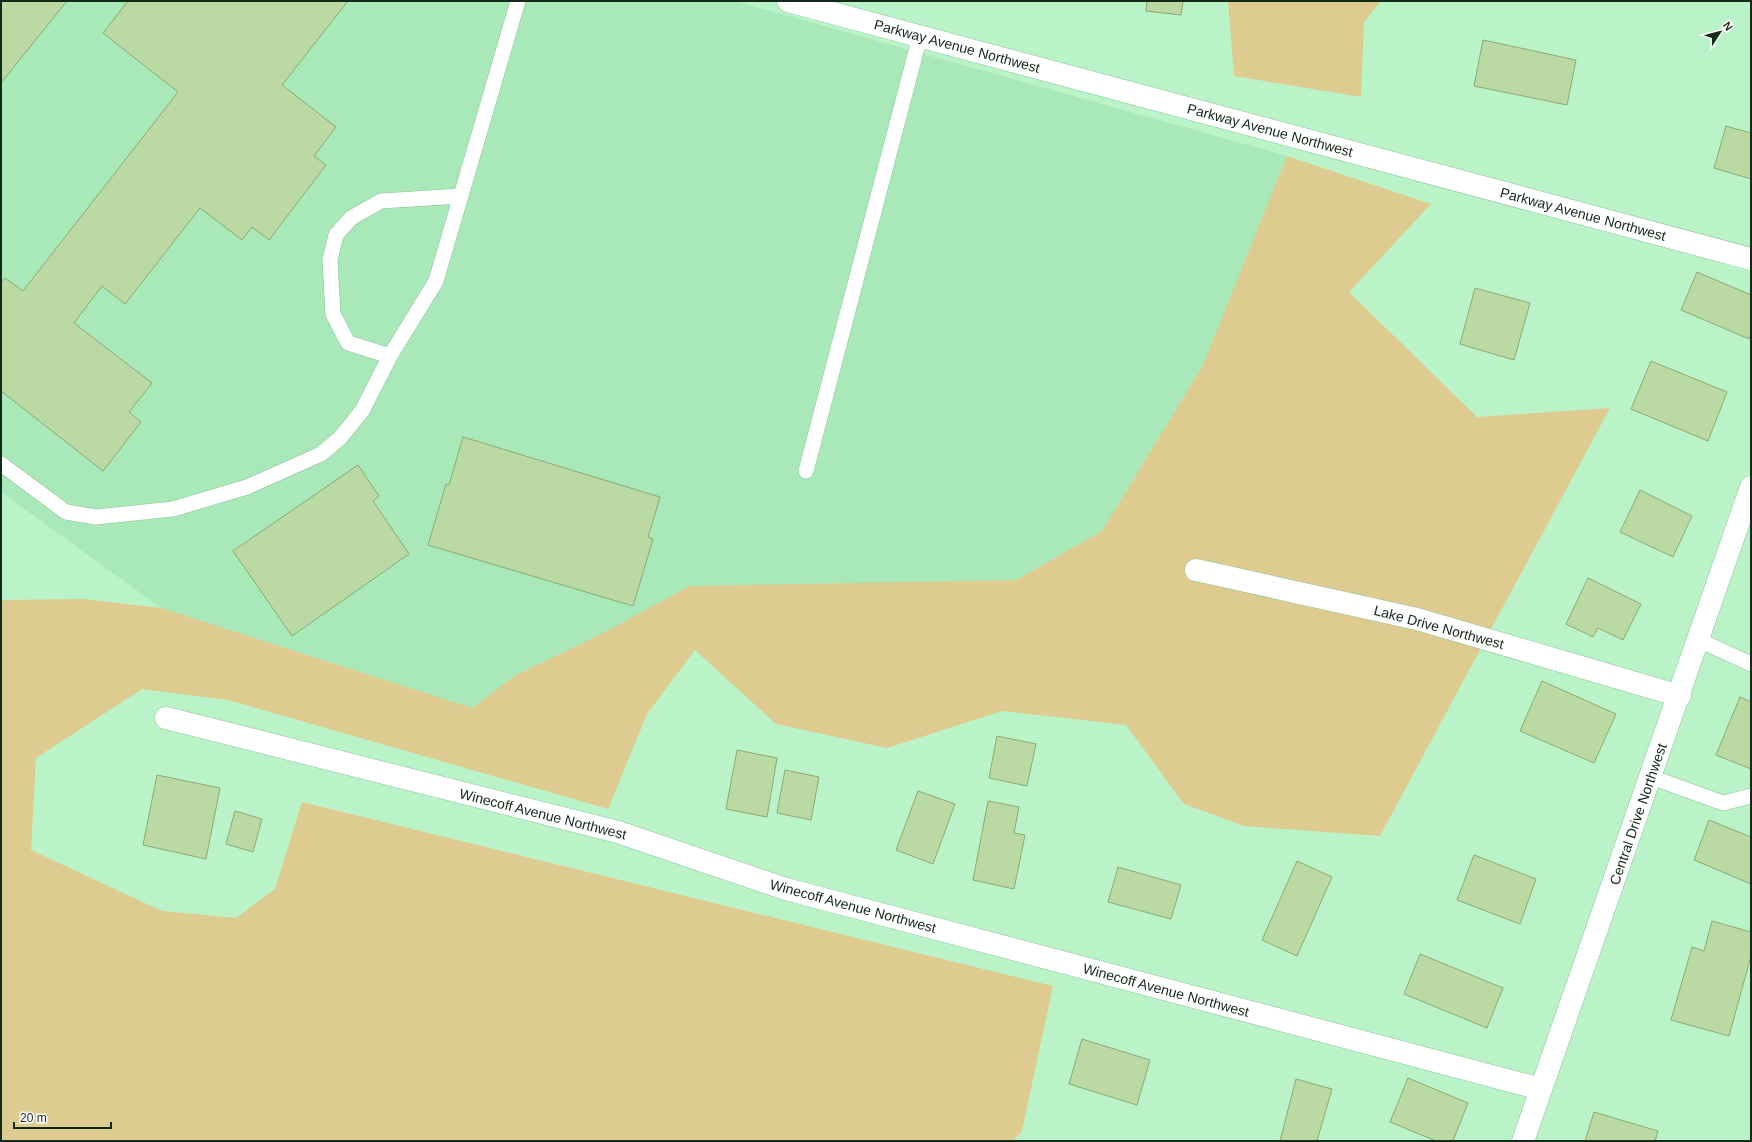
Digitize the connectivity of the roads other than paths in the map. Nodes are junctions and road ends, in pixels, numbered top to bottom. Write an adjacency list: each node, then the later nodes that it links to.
1 (518, 1): 4 (lane)
2 (788, 1): 3 (street, Parkway Avenue Northwest)
3 (920, 36): 5 (street, Parkway Avenue Northwest); 8 (lane)
4 (461, 196): 6 (lane); 6 (lane)
5 (1751, 259)
6 (390, 356): 7 (lane)
7 (1, 464)
8 (806, 471)
9 (1751, 487): 11 (street, Central Drive Northwest)
10 (1196, 570): 13 (street, Lake Drive Northwest)
11 (1698, 640): 12 (lane); 13 (street, Central Drive Northwest)
12 (1751, 664)
13 (1680, 696): 15 (street, Central Drive Northwest)
14 (166, 718): 17 (street, Winecoff Avenue Northwest)
15 (1651, 777): 16 (lane); 17 (street, Central Drive Northwest)
16 (1751, 796)
17 (1541, 1089): 18 (street, Central Drive Northwest)
18 (1523, 1141)

